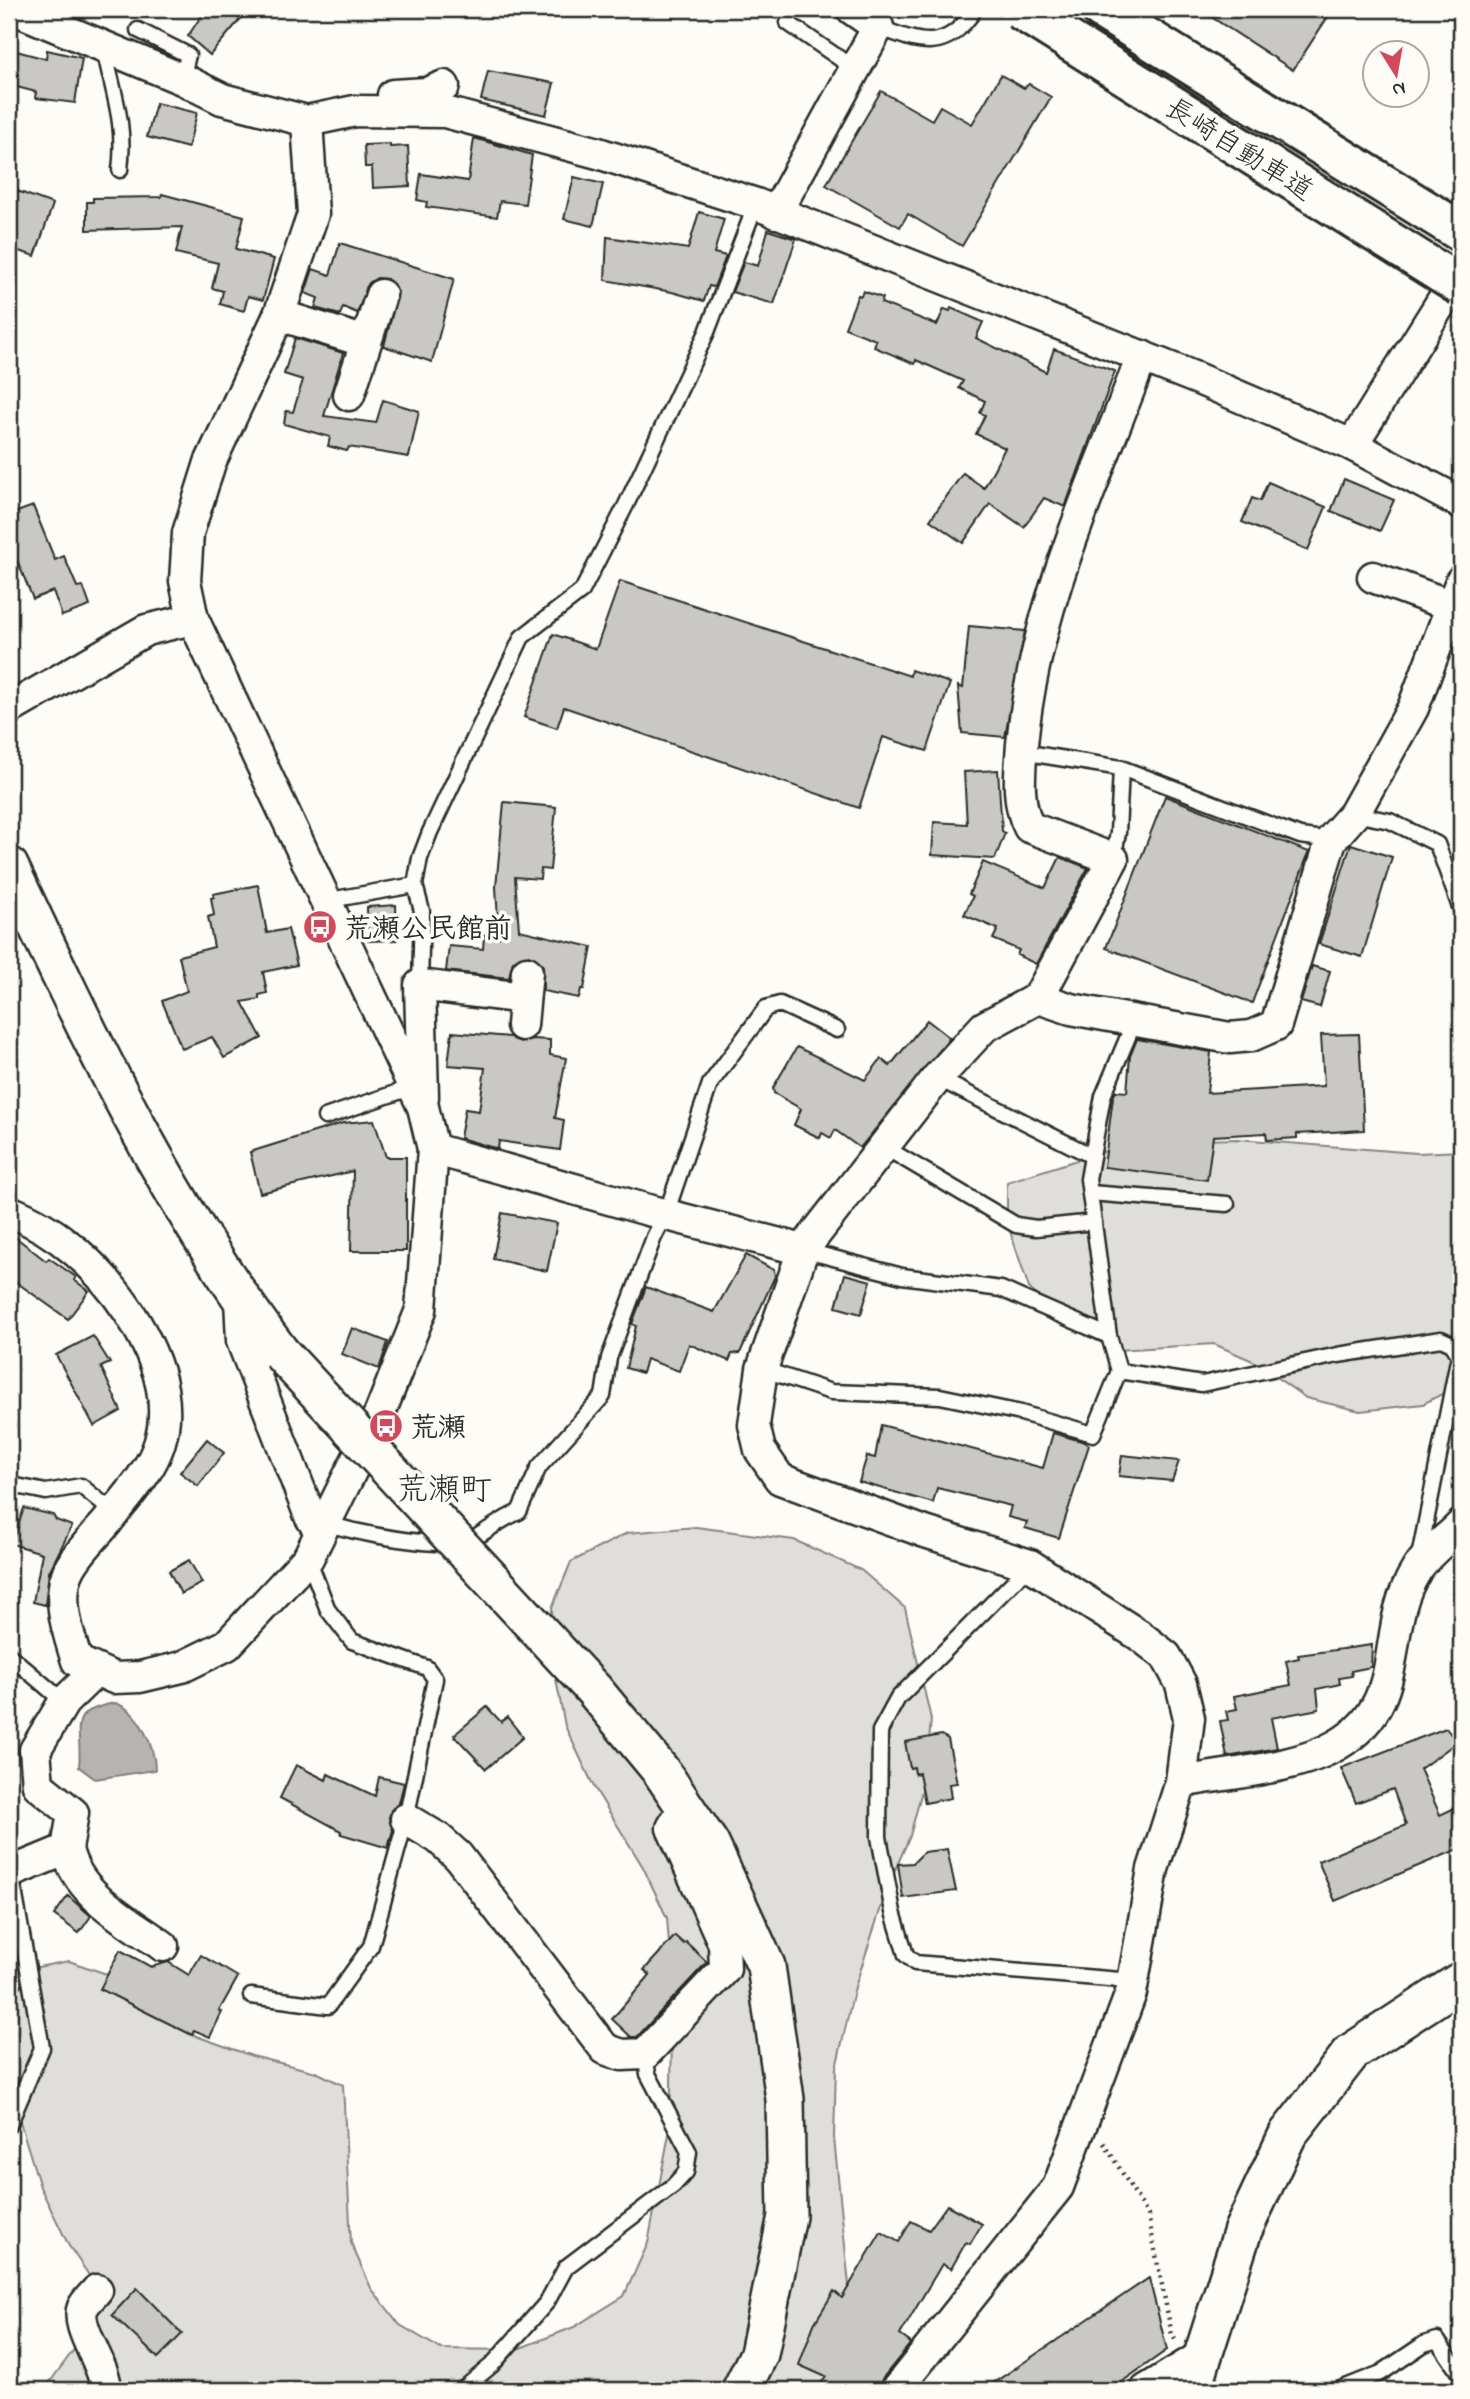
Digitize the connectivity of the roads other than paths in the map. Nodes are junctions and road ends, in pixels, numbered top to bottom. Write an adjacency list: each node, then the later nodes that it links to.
1 (14, 9): 9 (street)
2 (852, 9): 7 (street)
3 (975, 9): 7 (lane)
4 (1019, 9): 19 (highway, 長崎自動車道, bridge)
5 (1101, 9): 17 (highway, 長崎自動車道)
6 (788, 23): 10 (lane)
7 (878, 27): 10 (street)
8 (138, 30): 11 (lane)
9 (104, 48): 11 (street); 15 (lane)
10 (855, 69): 16 (street)
11 (182, 79): 14 (street)
12 (443, 86): 13 (street)
13 (372, 111): 14 (street); 16 (street)
14 (307, 121): 21 (street)
15 (120, 170)
16 (766, 209): 23 (street); 37 (lane)
17 (1461, 232)
18 (1461, 271): 25 (street)
19 (1461, 286)
20 (381, 295): 22 (street)
21 (279, 315): 22 (street); 29 (street)
22 (366, 342): 24 (street)
23 (1142, 356): 25 (street); 31 (street)
24 (349, 395)
25 (1352, 445): 26 (street)
26 (1461, 503)
27 (1373, 578): 28 (street)
28 (1456, 593): 33 (street)
29 (193, 620): 30 (street); 38 (street)
30 (9, 709)
31 (1021, 752): 32 (lane); 35 (street)
32 (1121, 768): 34 (lane); 35 (lane)
33 (1354, 814): 34 (street); 39 (lane)
34 (1331, 840): 44 (street)
35 (1113, 859): 43 (street)
36 (9, 866): 40 (street)
37 (415, 886): 38 (lane); 41 (lane)
38 (324, 901): 47 (street)
39 (1461, 910)
40 (19, 912): 58 (street)
41 (420, 985): 42 (street); 47 (street)
42 (524, 998)
43 (1038, 998): 44 (street); 46 (street)
44 (1135, 1020): 51 (lane)
45 (837, 1030): 55 (lane)
46 (937, 1078): 49 (street); 51 (lane)
47 (418, 1097): 48 (lane); 50 (street)
48 (325, 1117)
49 (886, 1148): 56 (lane); 57 (street)
50 (433, 1149): 55 (street); 65 (street)
51 (1092, 1156): 52 (lane)
52 (1090, 1193): 53 (lane); 56 (lane)
53 (1227, 1204)
54 (9, 1211): 63 (street)
55 (666, 1214): 57 (street); 65 (lane)
56 (1094, 1222): 59 (lane)
57 (803, 1250): 59 (lane); 60 (street)
58 (240, 1299): 65 (street); 73 (street, bridge)
59 (1109, 1336): 61 (lane)
60 (762, 1369): 61 (lane); 67 (street)
61 (1119, 1371): 68 (lane)
62 (12, 1485): 63 (lane)
63 (114, 1513): 70 (street)
64 (1461, 1525): 68 (street)
65 (321, 1526): 66 (street)
66 (308, 1558): 70 (street); 74 (lane)
67 (1030, 1565): 72 (street); 78 (lane)
68 (1416, 1570): 72 (street)
69 (9, 1655): 71 (lane)
70 (96, 1671): 71 (street)
71 (64, 1702): 75 (street)
72 (1181, 1782): 78 (street)
73 (685, 1807): 81 (street); 88 (street)
74 (406, 1819): 80 (lane); 81 (street)
75 (67, 1849): 76 (street); 77 (street)
76 (10, 1873): 82 (lane)
77 (163, 1946)
78 (1133, 1981): 89 (street)
79 (1461, 1981): 84 (street)
80 (251, 1996)
81 (645, 2054): 87 (lane)
82 (9, 2124)
83 (97, 2290): 86 (street)
84 (1195, 2369): 90 (street)
85 (1460, 2373): 91 (lane)
86 (106, 2390)
87 (462, 2390)
88 (741, 2390)
89 (896, 2390)
90 (1146, 2390)
91 (1338, 2390)

